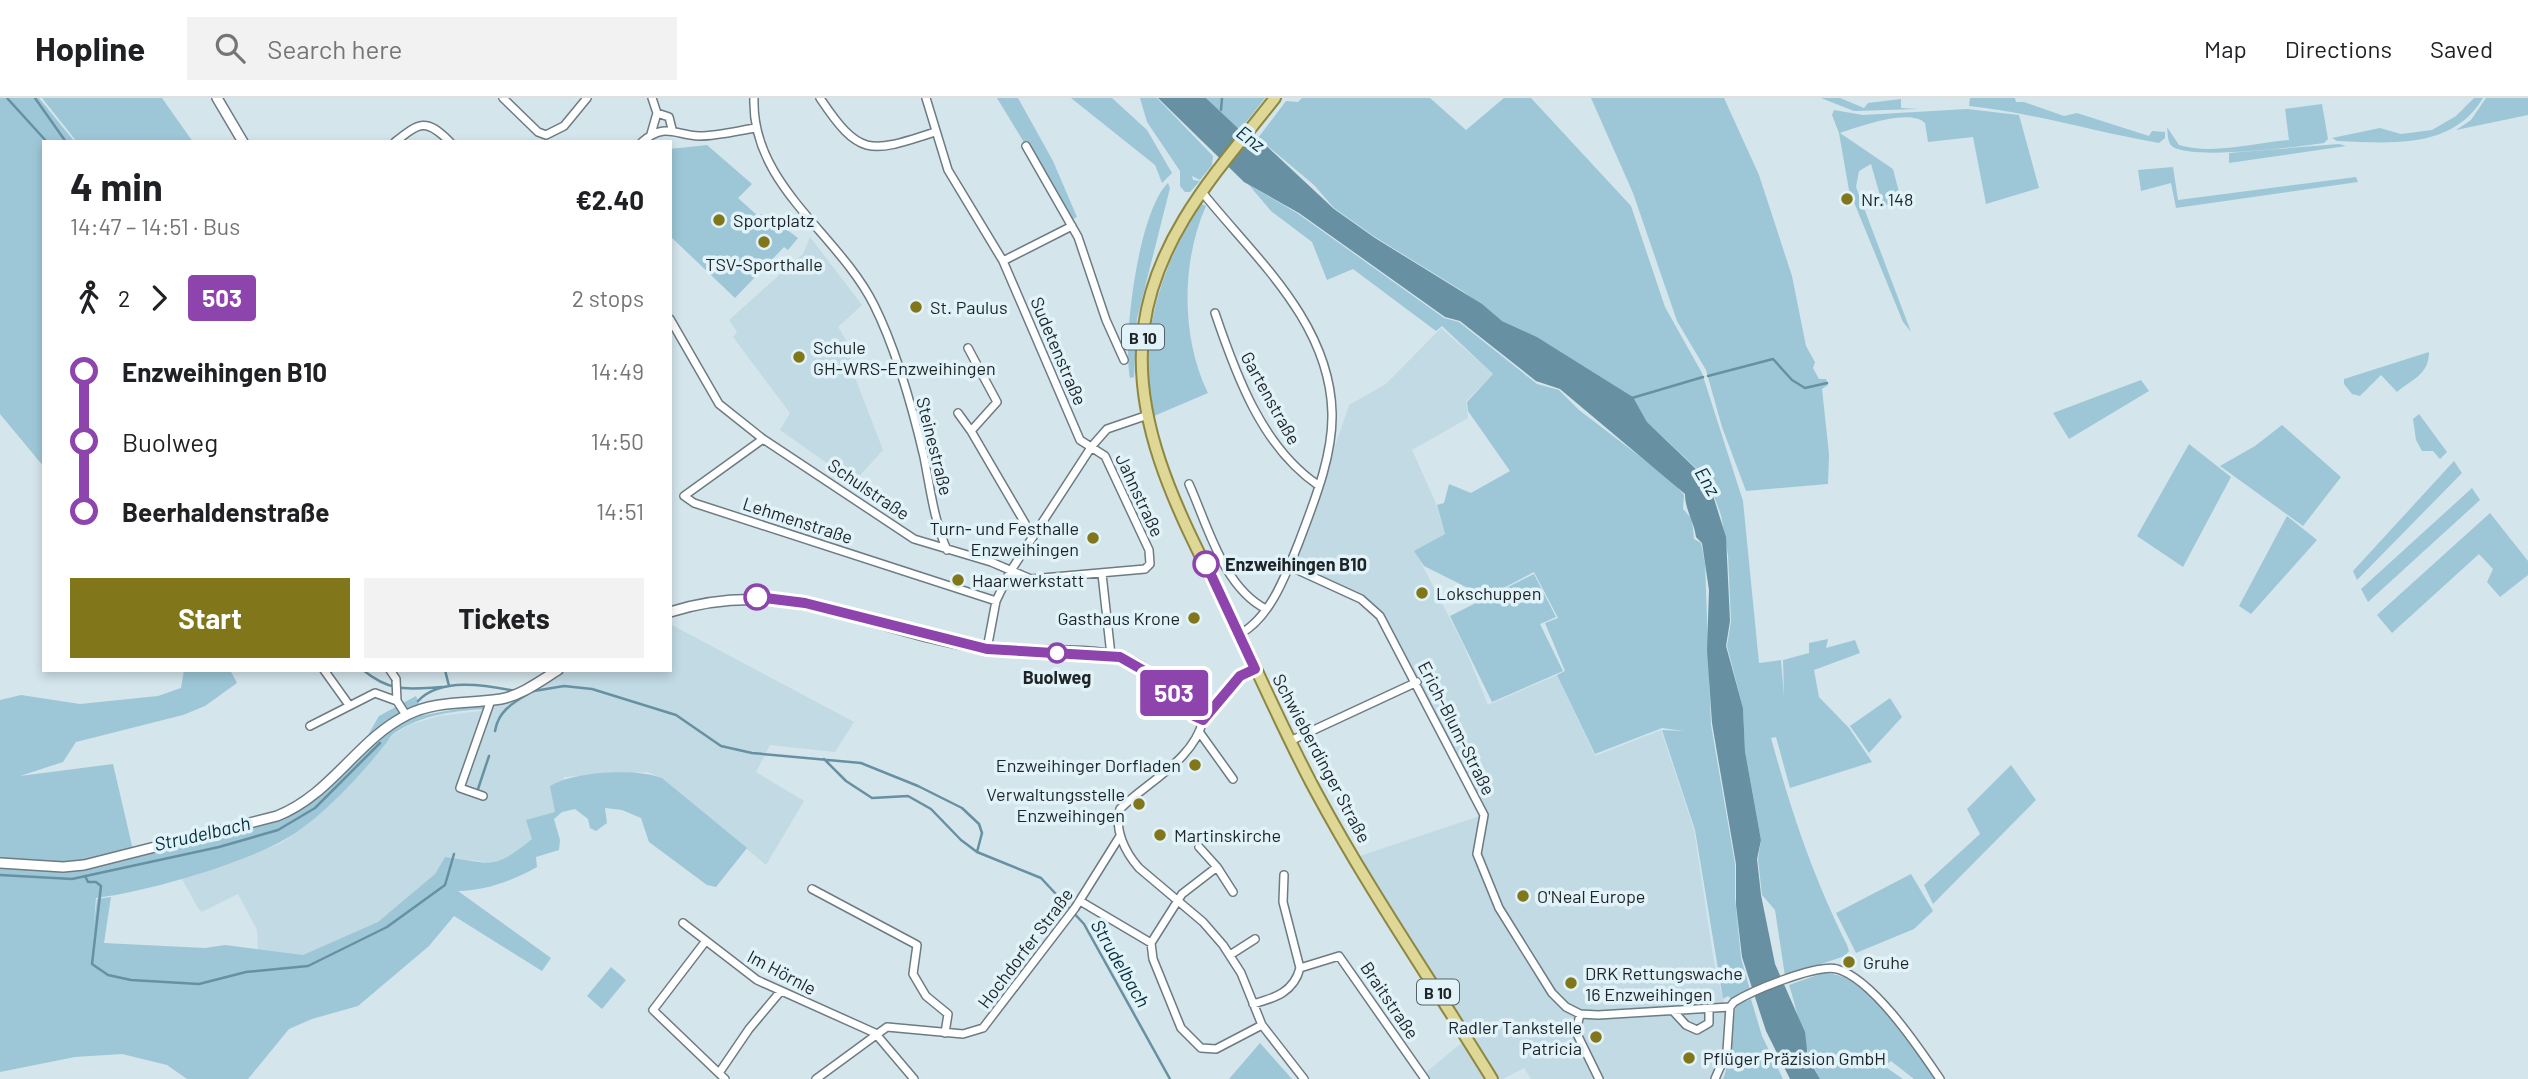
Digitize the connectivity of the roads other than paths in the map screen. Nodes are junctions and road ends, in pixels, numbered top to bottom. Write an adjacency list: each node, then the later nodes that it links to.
1 (217, 98): 14 (street)
2 (503, 98): 3 (street)
3 (587, 98)
4 (652, 98): 9 (street)
5 (754, 98): 10 (street, Steinestraße)
6 (820, 98): 12 (street)
7 (926, 98): 12 (street, Sudetenstraße)
8 (1275, 98): 19 (main road, Schwieberdinger Straße / B 10)
9 (657, 113): 11 (street); 13 (street)
10 (755, 128): 11 (street); 34 (street, Steinestraße)
11 (672, 129): 13 (street)
12 (935, 132): 21 (street, Sudetenstraße)
13 (651, 134): 17 (street)
14 (242, 140)
15 (397, 140): 16 (street)
16 (448, 140)
17 (644, 140)
18 (1026, 146): 20 (street)
19 (1202, 192): 27 (main road, Schwieberdinger Straße / B 10); 32 (street)
20 (1072, 226): 21 (street); 25 (street)
21 (1003, 261): 30 (street, Sudetenstraße)
22 (1215, 313): 32 (street, Gartenstraße)
23 (672, 324): 29 (street, Schulstraße)
24 (968, 348): 28 (street)
25 (1124, 360)
26 (958, 413): 28 (street)
27 (1148, 415): 30 (street); 42 (main road, Schwieberdinger Straße / B 10)
28 (971, 431): 33 (street)
29 (763, 439): 34 (street, Schulstraße); 39 (street, Lehmenstraße)
30 (1093, 446): 33 (street); 35 (street, Jahnstraße)
31 (1189, 484): 40 (street)
32 (1318, 485): 36 (street)
33 (1033, 537): 37 (street)
34 (947, 550): 37 (street, Schulstraße)
35 (1150, 564): 38 (street, Schulstraße)
36 (1289, 566): 40 (street); 49 (street, Erich-Blum-Straße)
37 (1010, 572): 38 (street, Schulstraße); 39 (street)
38 (1102, 574): 44 (street)
39 (996, 601): 43 (street)
40 (1266, 609): 42 (street)
41 (672, 612): 43 (street)
42 (1240, 634): 45 (main road, Schwieberdinger Straße / B 10)
43 (987, 649): 44 (street)
44 (1111, 655): 54 (street)
45 (1255, 669): 54 (street); 57 (main road, Schwieberdinger Straße / B 10)
46 (325, 672): 52 (street)
47 (391, 672): 50 (street)
48 (555, 672): 51 (street)
49 (1417, 682): 57 (street); 80 (street, Erich-Blum-Straße)
50 (398, 697): 52 (street); 53 (street)
51 (491, 700): 53 (street); 59 (street)
52 (349, 705): 55 (street)
53 (406, 715): 62 (street)
54 (1203, 720): 56 (street)
55 (310, 726)
56 (1200, 733): 58 (street); 60 (street)
57 (1290, 741): 89 (main road, Schwieberdinger Straße / B 10)
58 (1233, 779)
59 (478, 794)
60 (1121, 835): 67 (street, Hochdorfer Straße); 68 (street)
61 (1199, 847): 63 (street)
62 (0, 863)
63 (1217, 867): 66 (street); 68 (street)
64 (1284, 875): 74 (street)
65 (811, 889): 83 (street)
66 (1233, 892)
67 (1080, 901): 72 (street); 83 (street, Hochdorfer Straße)
68 (1178, 901): 72 (street); 73 (street)
69 (683, 923): 71 (street, Im Hörnle)
70 (1255, 939): 73 (street)
71 (705, 942): 75 (street, Im Hörnle); 84 (street)
72 (1151, 943): 81 (street)
73 (1230, 955): 76 (street)
74 (1300, 968): 76 (street); 88 (street, Braitstraße)
75 (780, 992): 82 (street, Im Hörnle); 84 (street)
76 (1253, 1004): 81 (street)
77 (1730, 1007): 78 (street); 91 (street); 92 (street)
78 (1709, 1009): 79 (street); 79 (street)
79 (1674, 1012): 80 (street)
80 (1580, 1013): 90 (street)
81 (1262, 1025): 87 (street)
82 (875, 1033): 83 (street, Hochdorfer Straße); 85 (street, Hochdorfer Straße); 86 (street)
83 (945, 1033)
84 (722, 1076)
85 (816, 1079)
86 (914, 1079)
87 (1304, 1079)
88 (1426, 1079)
89 (1492, 1079)
90 (1599, 1079)
91 (1715, 1079)
92 (1940, 1079)

